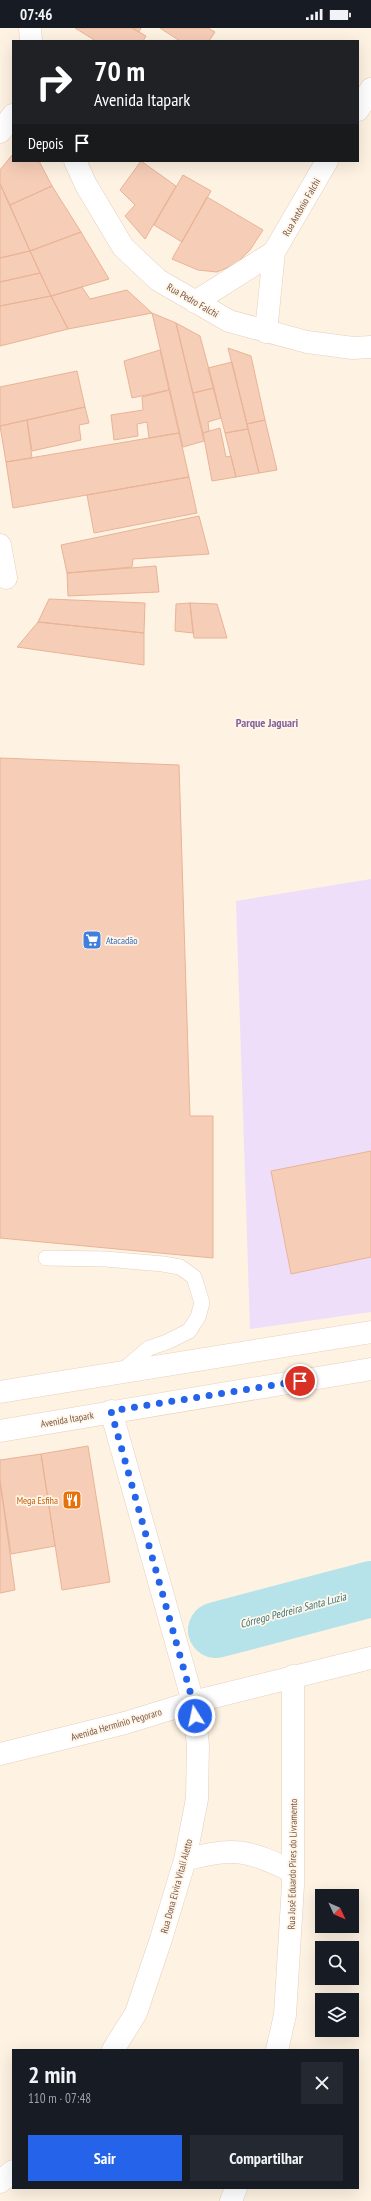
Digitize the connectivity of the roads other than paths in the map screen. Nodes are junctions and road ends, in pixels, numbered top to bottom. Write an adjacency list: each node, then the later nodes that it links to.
1 (30, 28): 2 (street)
2 (31, 40)
3 (371, 89): 4 (street)
4 (359, 108)
5 (12, 116): 6 (street)
6 (0, 132)
7 (75, 162): 10 (street, Rua Pedro Falchi)
8 (327, 162): 9 (street, Rua Antônio Falchi)
9 (274, 252): 10 (street, Rua Antônio Falchi); 11 (street, Rua Antônio Falchi)
10 (195, 302): 11 (street, Rua Pedro Falchi)
11 (266, 332): 12 (street, Rua Pedro Falchi)
12 (371, 347)
13 (0, 545): 14 (street)
14 (6, 578)
15 (46, 1258): 18 (lane)
16 (371, 1332): 18 (street)
17 (371, 1369): 20 (street, Avenida Itapark)
18 (120, 1373): 19 (street)
19 (0, 1392)
20 (111, 1411): 21 (street, Avenida Itapark); 24 (street, Rua Dona Elvira Vitali Aletto)
21 (0, 1431)
22 (371, 1658): 23 (street, Avenida Hermínio Pegoraro)
23 (293, 1676): 24 (street, Avenida Hermínio Pegoraro); 27 (street, Rua José Eduardo Pires do Livramento)
24 (193, 1702): 25 (street, Avenida Hermínio Pegoraro); 26 (street, Rua Dona Elvira Vitali Aletto)
25 (0, 1754)
26 (184, 1860): 27 (street); 28 (street, Rua Dona Elvira Vitali Aletto)
27 (293, 1872): 29 (street, Rua José Eduardo Pires do Livramento)
28 (114, 2049)
29 (277, 2049)
30 (12, 2173): 31 (street)
31 (0, 2182)
32 (236, 2189): 33 (street)
33 (231, 2201)

